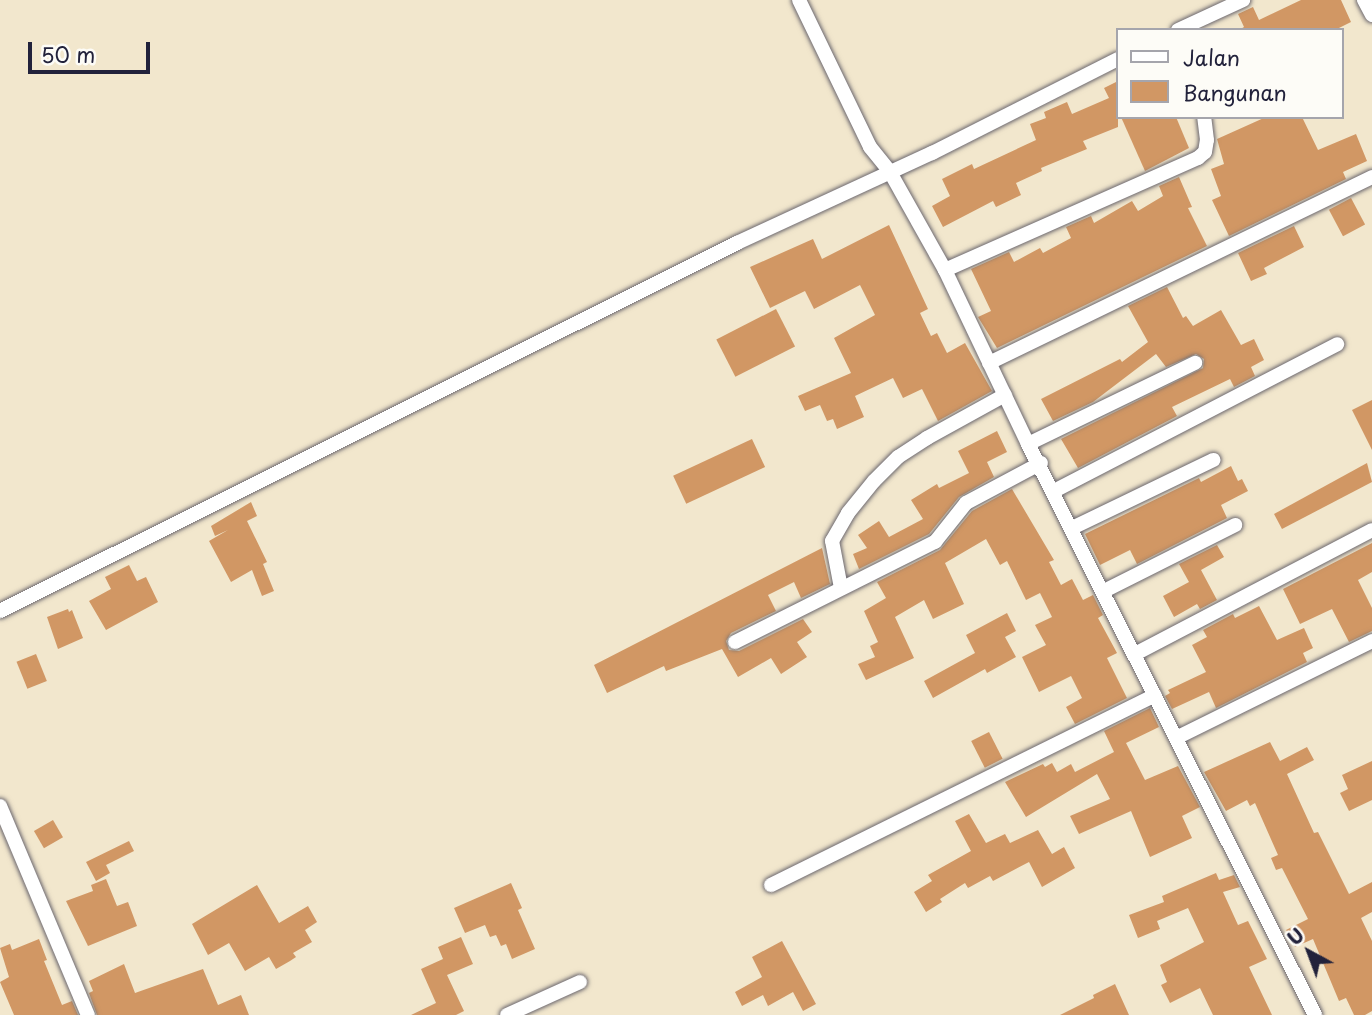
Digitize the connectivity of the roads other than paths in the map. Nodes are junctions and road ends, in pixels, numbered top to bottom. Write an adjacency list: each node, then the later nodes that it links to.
1 (799, 0): 8 (street)
2 (1243, 0): 5 (street)
3 (1364, 0): 4 (street)
4 (1372, 15)
5 (1182, 28)
6 (1116, 60): 8 (street)
7 (1204, 119): 10 (street)
8 (890, 172): 10 (street); 24 (street)
9 (1372, 177): 12 (street)
10 (945, 270): 12 (street)
11 (1337, 344): 18 (street)
12 (989, 363): 14 (street)
13 (1195, 363): 15 (street)
14 (1005, 395): 15 (street); 22 (street)
15 (1028, 444): 17 (street)
16 (1213, 460): 20 (street)
17 (1041, 463): 18 (street); 22 (street)
18 (1055, 491): 20 (street)
19 (1235, 525): 23 (street)
20 (1072, 528): 23 (street)
21 (1372, 530): 27 (street)
22 (841, 588): 26 (street)
23 (1104, 591): 27 (street)
24 (0, 611)
25 (1372, 640): 29 (street)
26 (734, 642)
27 (1135, 654): 28 (street)
28 (1155, 695): 29 (street); 31 (street)
29 (1176, 738): 35 (street)
30 (0, 806): 33 (street)
31 (771, 885)
32 (580, 982): 34 (street)
33 (88, 1015)
34 (507, 1015)
35 (1315, 1015)

